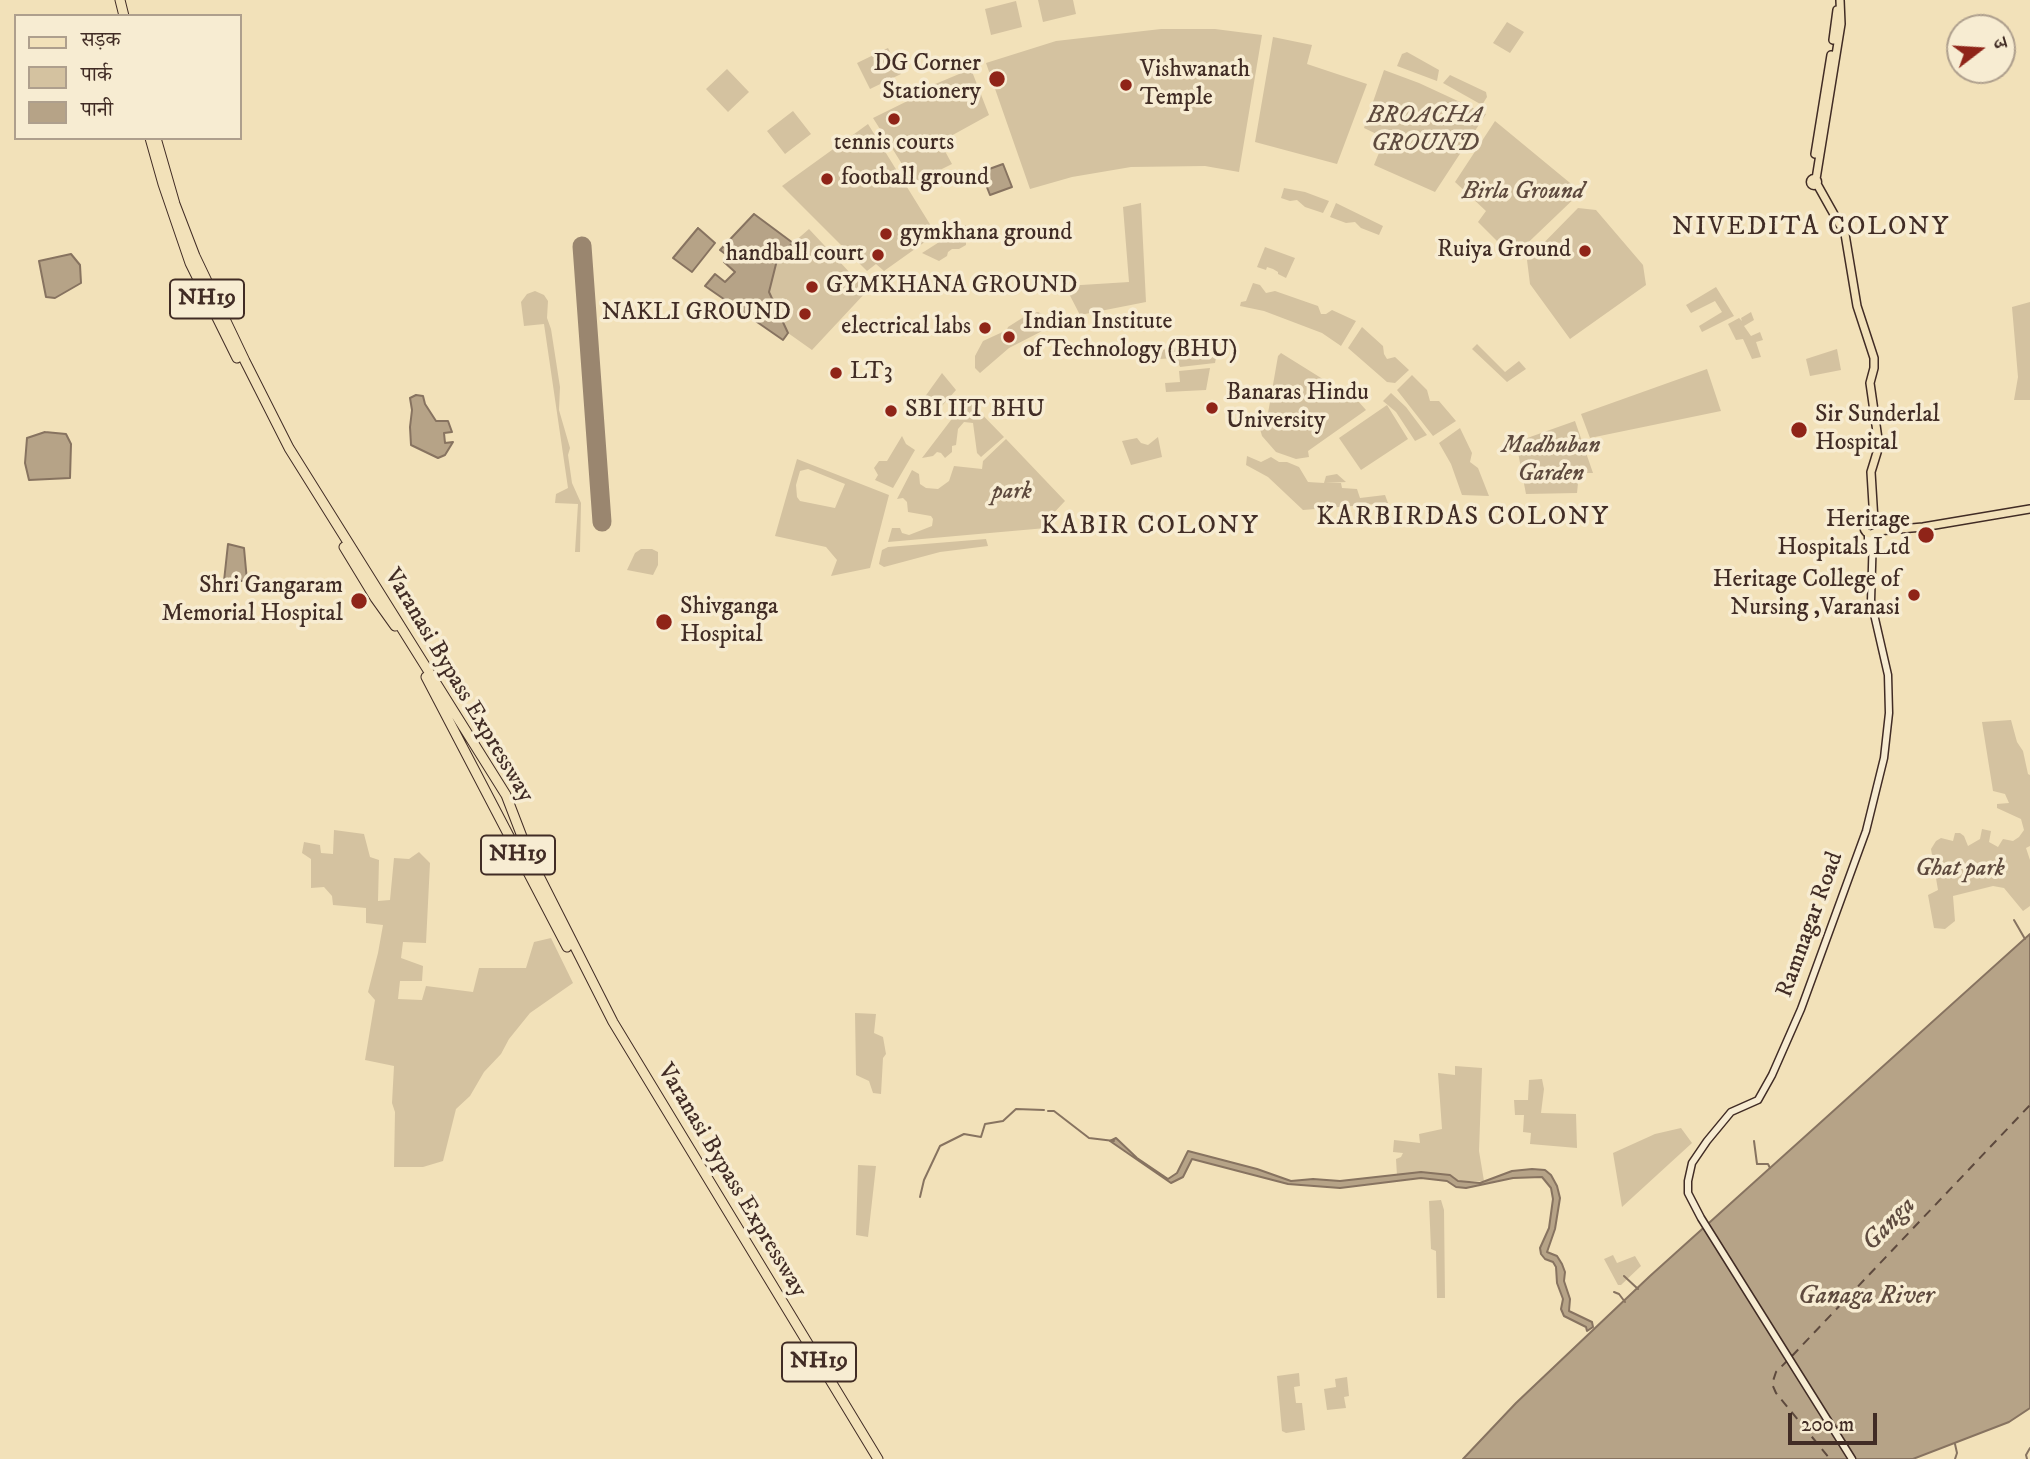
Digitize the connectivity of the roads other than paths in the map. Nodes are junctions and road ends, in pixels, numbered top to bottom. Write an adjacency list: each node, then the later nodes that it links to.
1 (1838, 0): 6 (main road)
2 (151, 140): 4 (highway, Varanasi Bypass Expressway / NH19)
3 (157, 140): 4 (highway, Varanasi Bypass Expressway / NH19)
4 (289, 452): 7 (highway, Varanasi Bypass Expressway / NH19); 7 (highway, Varanasi Bypass Expressway / NH19)
5 (2030, 507): 6 (main road)
6 (1873, 527): 9 (main road, Ramnagar Road)
7 (749, 1253): 8 (highway, Varanasi Bypass Expressway / NH19)
8 (876, 1459)
9 (1852, 1459)

